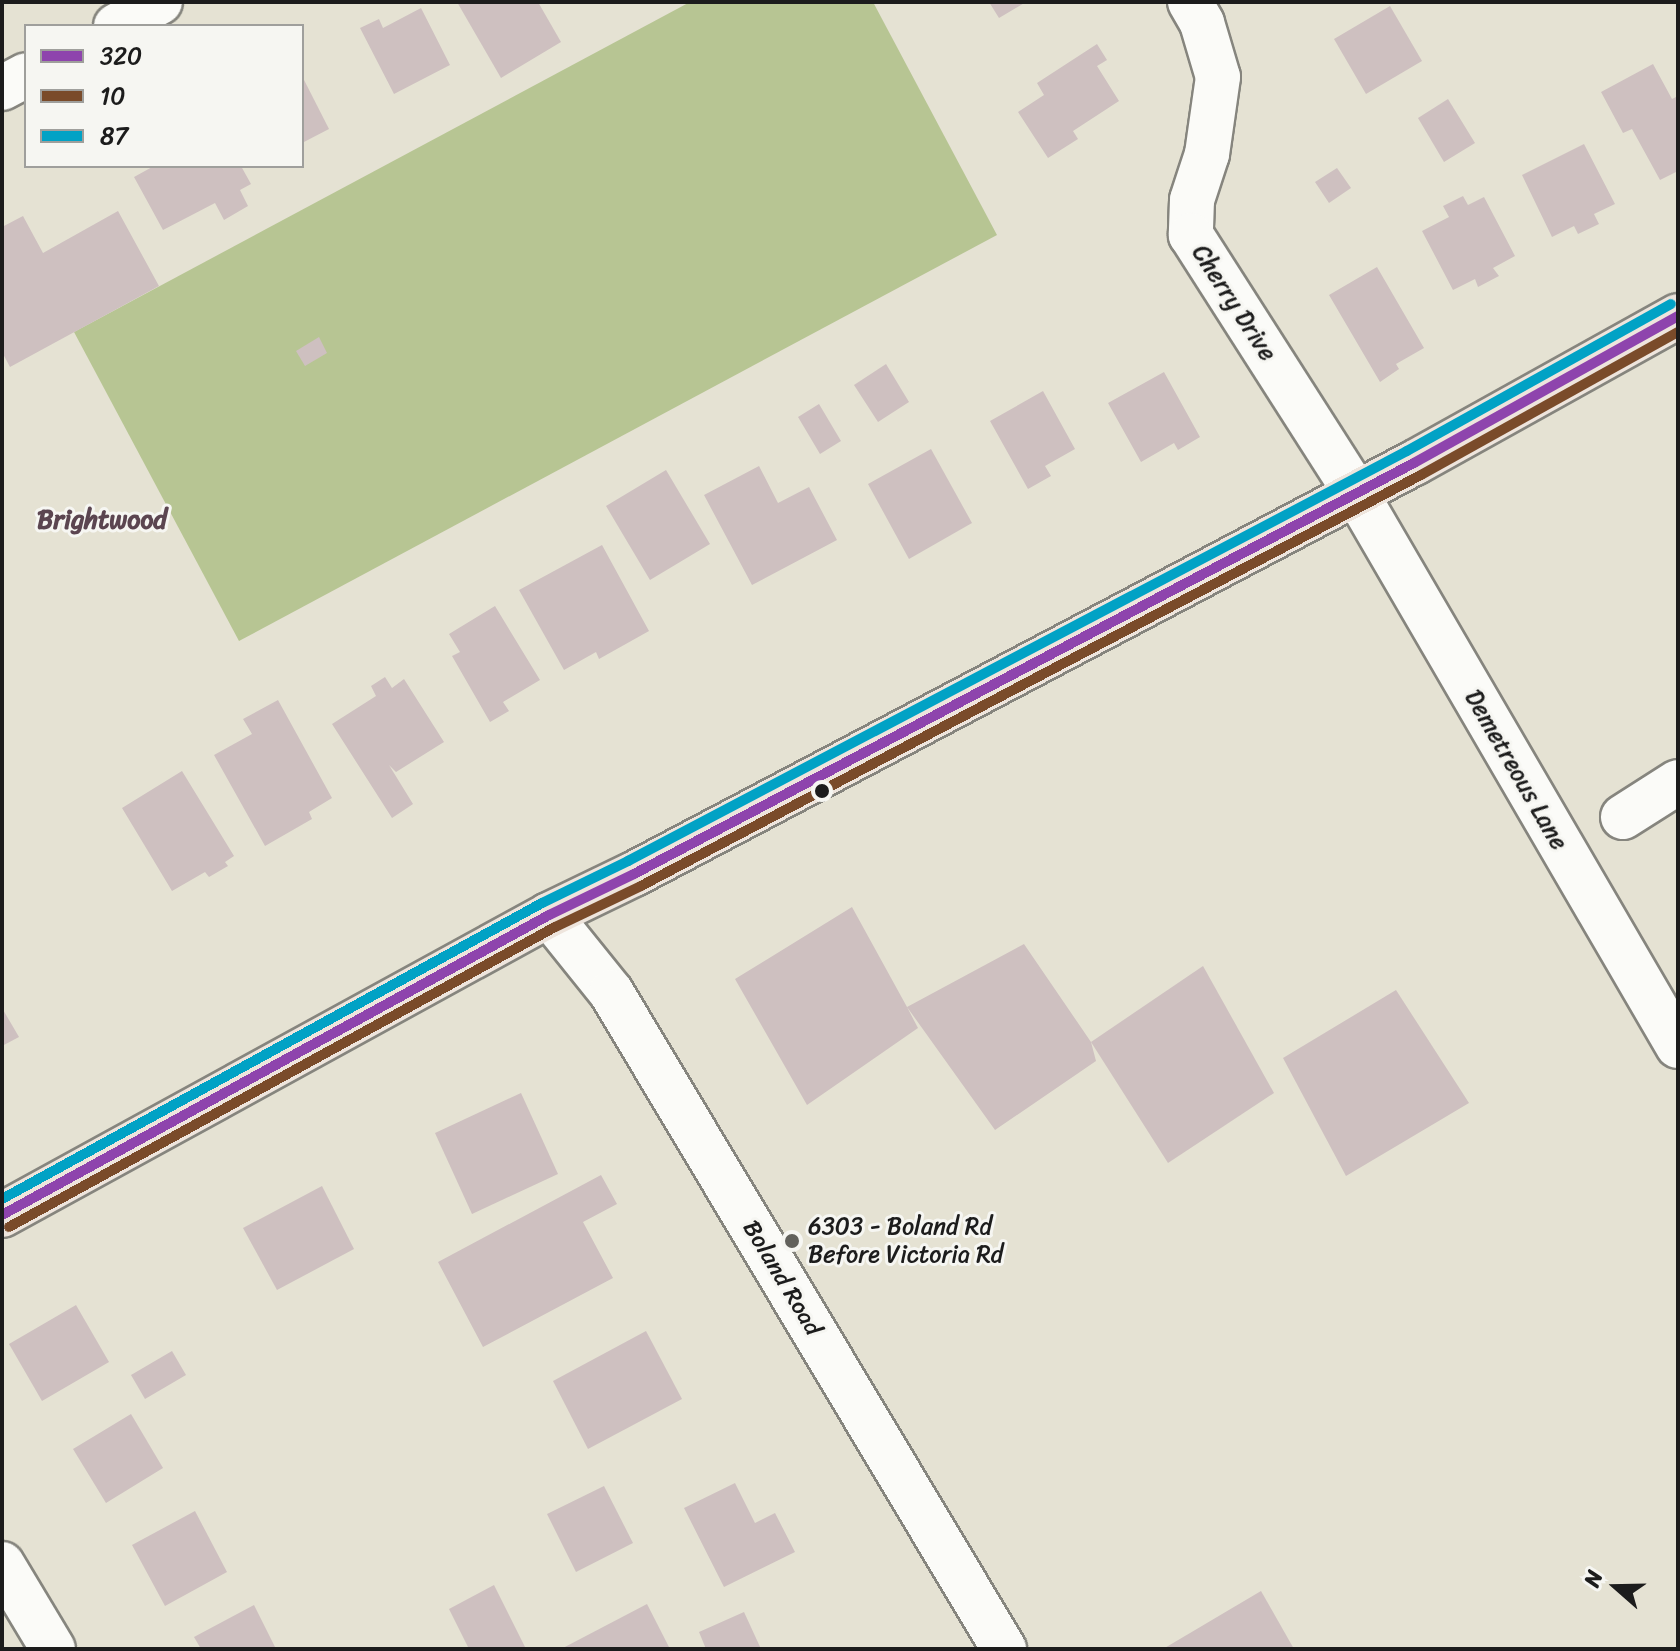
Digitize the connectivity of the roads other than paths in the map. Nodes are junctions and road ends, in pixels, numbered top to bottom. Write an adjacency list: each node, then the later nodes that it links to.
1 (160, 2): 3 (street)
2 (1190, 2): 7 (street, Cherry Drive)
3 (120, 24)
4 (24, 76): 5 (street)
5 (2, 88)
6 (1678, 316): 7 (main road)
7 (1356, 493): 10 (main road); 11 (street, Demetreous Lane)
8 (1678, 782): 9 (street)
9 (1623, 817)
10 (549, 915): 12 (main road); 14 (street, Boland Road)
11 (1678, 1046)
12 (2, 1215)
13 (2, 1564): 15 (street)
14 (990, 1644)
15 (53, 1649)

